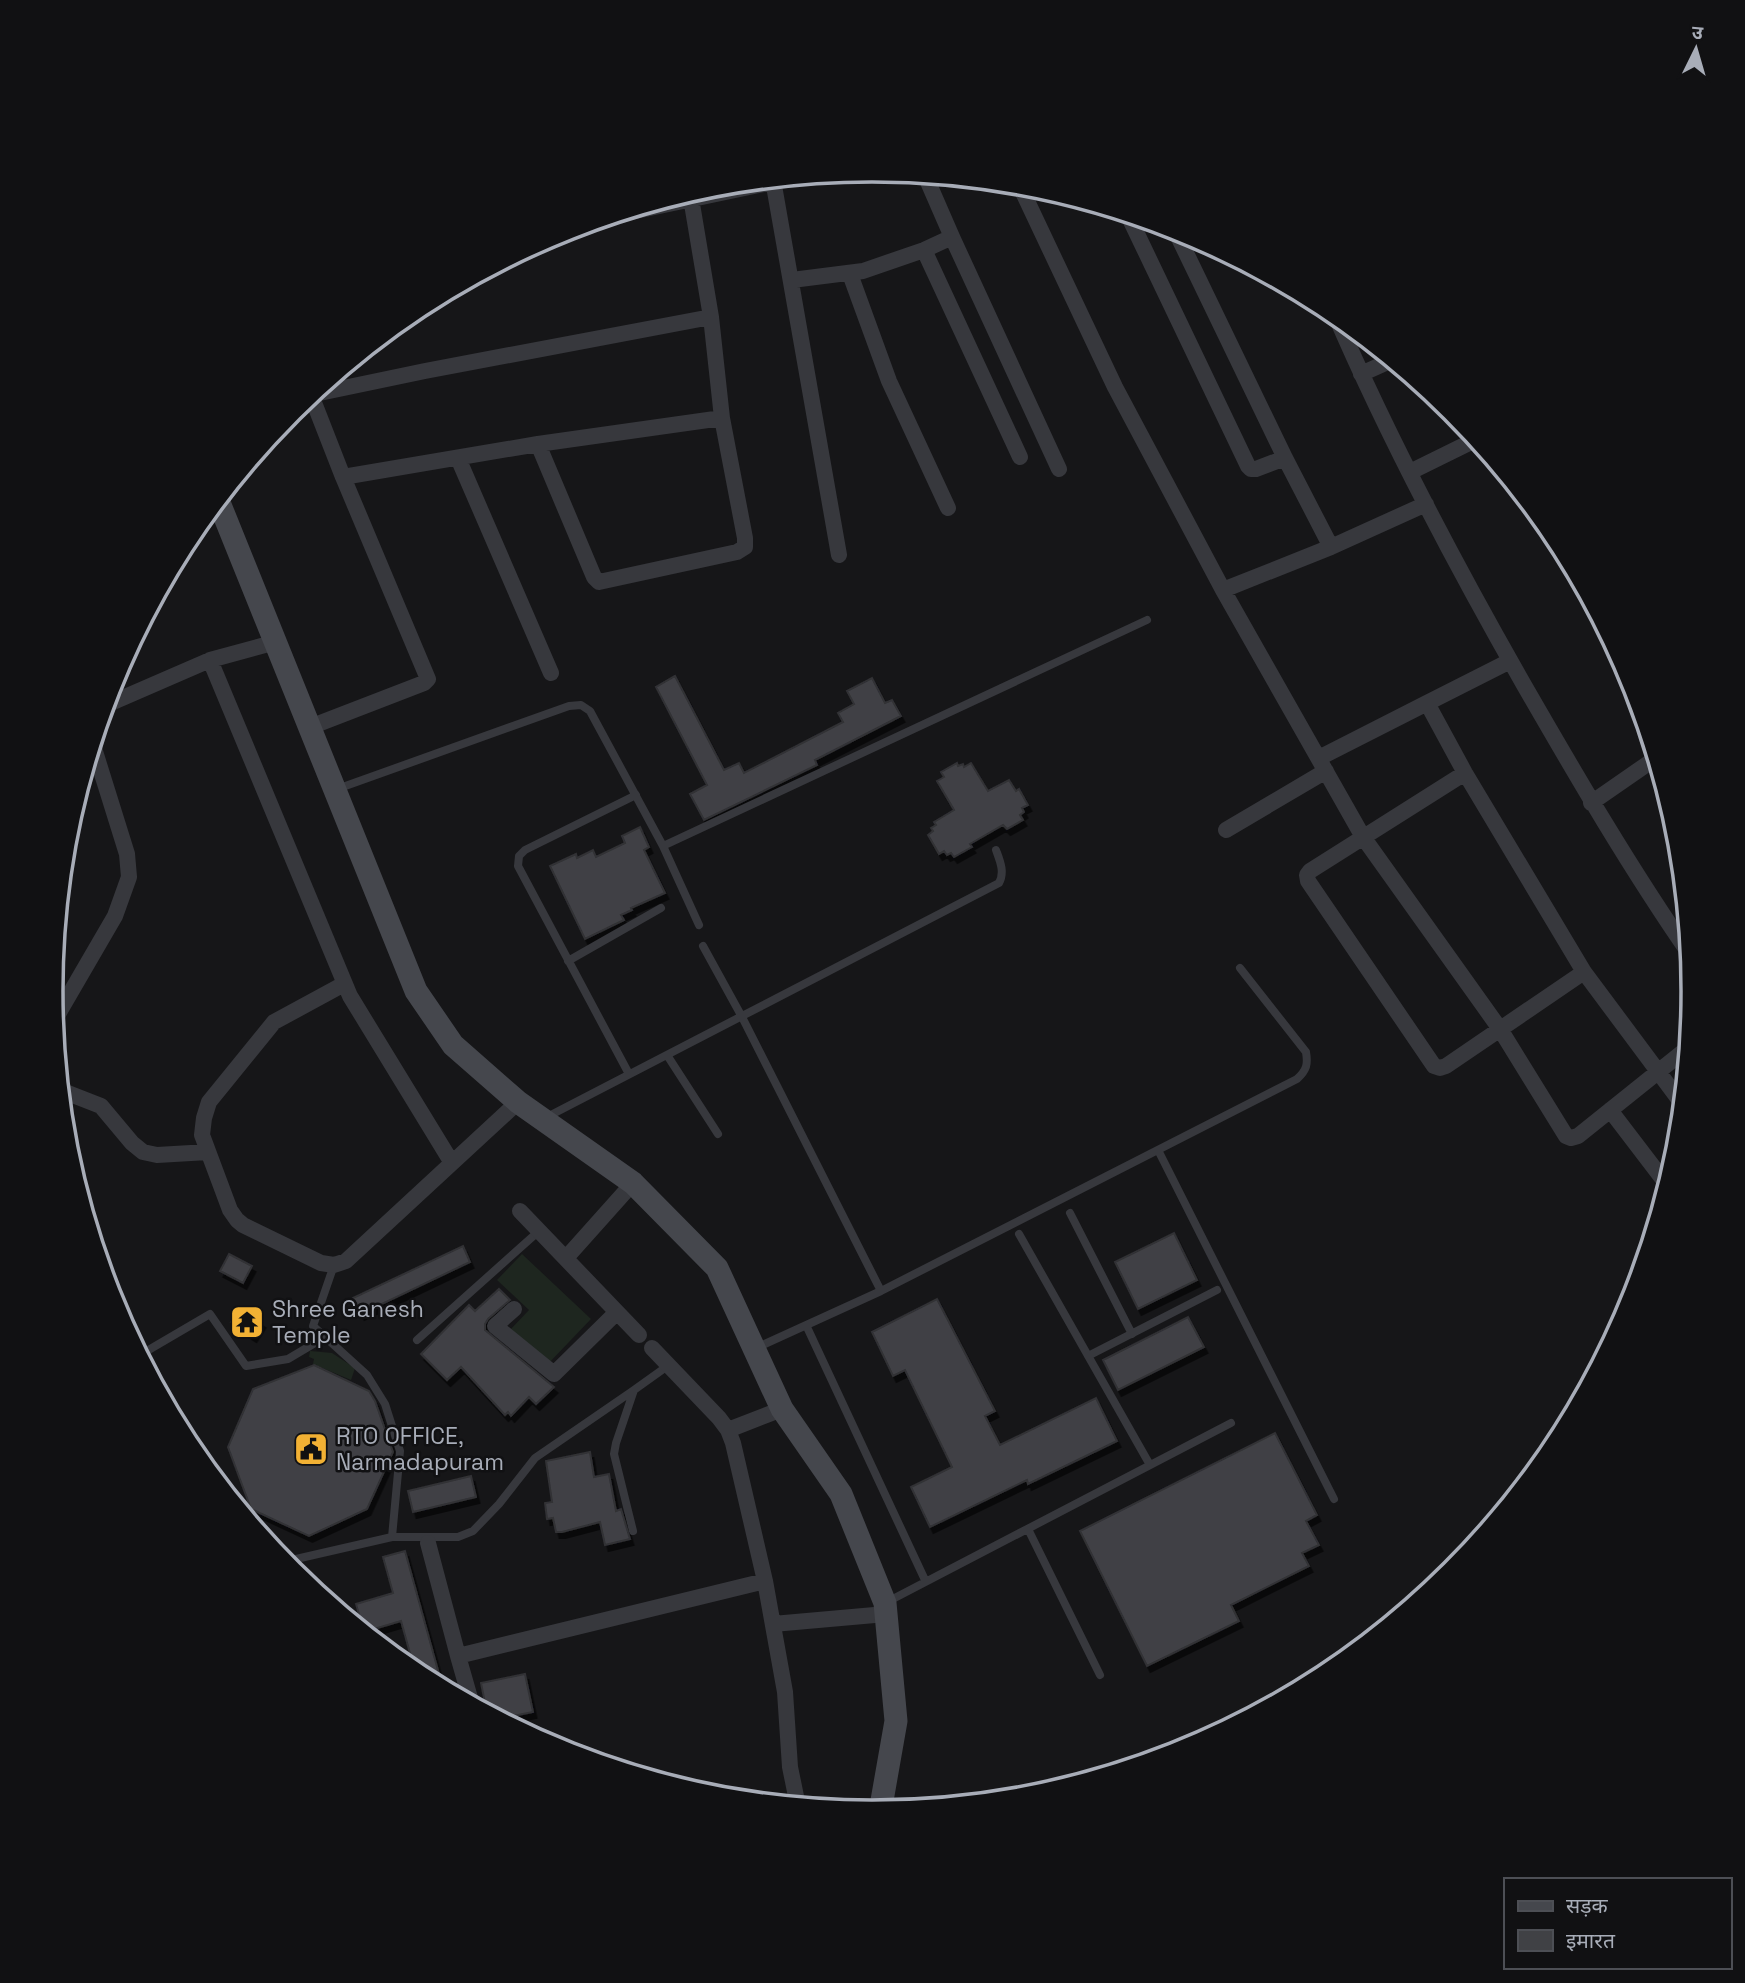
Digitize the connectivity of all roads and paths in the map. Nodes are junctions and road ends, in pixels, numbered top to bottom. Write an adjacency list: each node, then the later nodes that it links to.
1 (929, 184): 6 (street)
2 (775, 188): 10 (street)
3 (1025, 197): 31 (street)
4 (692, 203): 11 (street)
5 (1133, 225): 22 (street)
6 (952, 237): 8 (street); 23 (street)
7 (1182, 244): 22 (street)
8 (924, 250): 9 (street); 21 (street)
9 (850, 274): 10 (street); 27 (street)
10 (792, 280): 30 (street)
11 (711, 317): 15 (street); 17 (street)
12 (1343, 333): 14 (street)
13 (1383, 364): 14 (street)
14 (1361, 374): 24 (street)
15 (331, 391)
16 (314, 406): 25 (street)
17 (722, 418): 18 (street); 18 (street)
18 (538, 444): 20 (street)
19 (1468, 444): 24 (street)
20 (458, 457): 25 (street); 36 (street)
21 (1020, 457)
22 (1285, 458): 29 (street)
23 (1059, 469)
24 (1410, 472): 26 (street)
25 (343, 477): 39 (street)
26 (1426, 504): 29 (street); 35 (street)
27 (948, 508)
28 (222, 510): 33 (main road)
29 (1331, 547): 31 (street)
30 (839, 555)
31 (1223, 590): 42 (street)
32 (1147, 621): 49 (lane)
33 (276, 642): 34 (street); 39 (main road)
34 (209, 660): 37 (street); 58 (street)
35 (1510, 661): 38 (street); 46 (street)
36 (551, 673)
37 (118, 700)
38 (1427, 704): 42 (street); 43 (street)
39 (310, 727): 44 (main road)
40 (98, 760): 59 (street)
41 (1648, 763): 46 (street)
42 (1322, 765): 47 (street); 48 (street)
43 (1465, 773): 48 (street); 57 (street)
44 (335, 790): 45 (lane); 68 (main road)
45 (636, 795): 49 (lane); 55 (lane)
46 (1591, 803): 53 (street)
47 (1226, 830)
48 (1363, 837): 61 (street); 61 (street)
49 (663, 846): 52 (lane)
50 (996, 850): 60 (lane)
51 (662, 908): 55 (lane)
52 (699, 925)
53 (1680, 940)
54 (703, 946): 60 (lane)
55 (568, 961): 65 (lane)
56 (1240, 968): 72 (lane)
57 (1584, 972): 61 (street); 64 (street)
58 (344, 984): 73 (street); 74 (street)
59 (63, 1005)
60 (742, 1017): 63 (lane); 84 (lane)
61 (1500, 1029): 69 (street)
62 (1679, 1054): 64 (street)
63 (667, 1055): 65 (lane); 71 (lane)
64 (1657, 1070): 67 (street); 69 (street)
65 (629, 1074): 70 (lane)
66 (70, 1094): 73 (street)
67 (1675, 1095)
68 (518, 1102): 70 (main road); 74 (street)
69 (1610, 1110): 75 (street)
70 (542, 1119): 76 (main road)
71 (718, 1134)
72 (1158, 1150): 84 (lane); 102 (lane)
73 (208, 1152): 82 (street)
74 (452, 1163): 82 (street)
75 (1660, 1175)
76 (633, 1183): 81 (street); 93 (main road)
77 (520, 1211): 79 (street)
78 (1070, 1213): 88 (lane)
79 (539, 1231): 81 (street); 91 (lane)
80 (1019, 1234): 95 (lane)
81 (566, 1258): 86 (street)
82 (334, 1265): 90 (lane)
83 (1217, 1290): 88 (lane)
84 (881, 1291): 87 (lane)
85 (514, 1309): 86 (street)
86 (617, 1312): 89 (street)
87 (806, 1325): 93 (lane); 108 (lane)
88 (1132, 1334): 95 (lane)
89 (639, 1335)
90 (325, 1337): 94 (lane); 105 (lane)
91 (416, 1340)
92 (652, 1348): 96 (street)
93 (754, 1348): 98 (main road)
94 (147, 1351)
95 (1088, 1356): 101 (lane)
96 (669, 1365): 97 (lane); 100 (street)
97 (634, 1390): 104 (lane); 105 (lane)
98 (782, 1409): 100 (street); 110 (main road)
99 (1231, 1423): 101 (lane)
100 (728, 1430): 109 (street)
101 (1150, 1465): 103 (lane)
102 (1334, 1499)
103 (1028, 1529): 108 (lane); 113 (lane)
104 (633, 1531)
105 (391, 1537): 107 (lane)
106 (428, 1543): 112 (street)
107 (295, 1559)
108 (925, 1580): 110 (lane)
109 (765, 1581): 111 (street); 112 (street)
110 (885, 1609): 111 (street); 116 (main road)
111 (773, 1624): 115 (street)
112 (458, 1656): 114 (street)
113 (1100, 1675)
114 (469, 1693)
115 (796, 1797)
116 (882, 1801)

